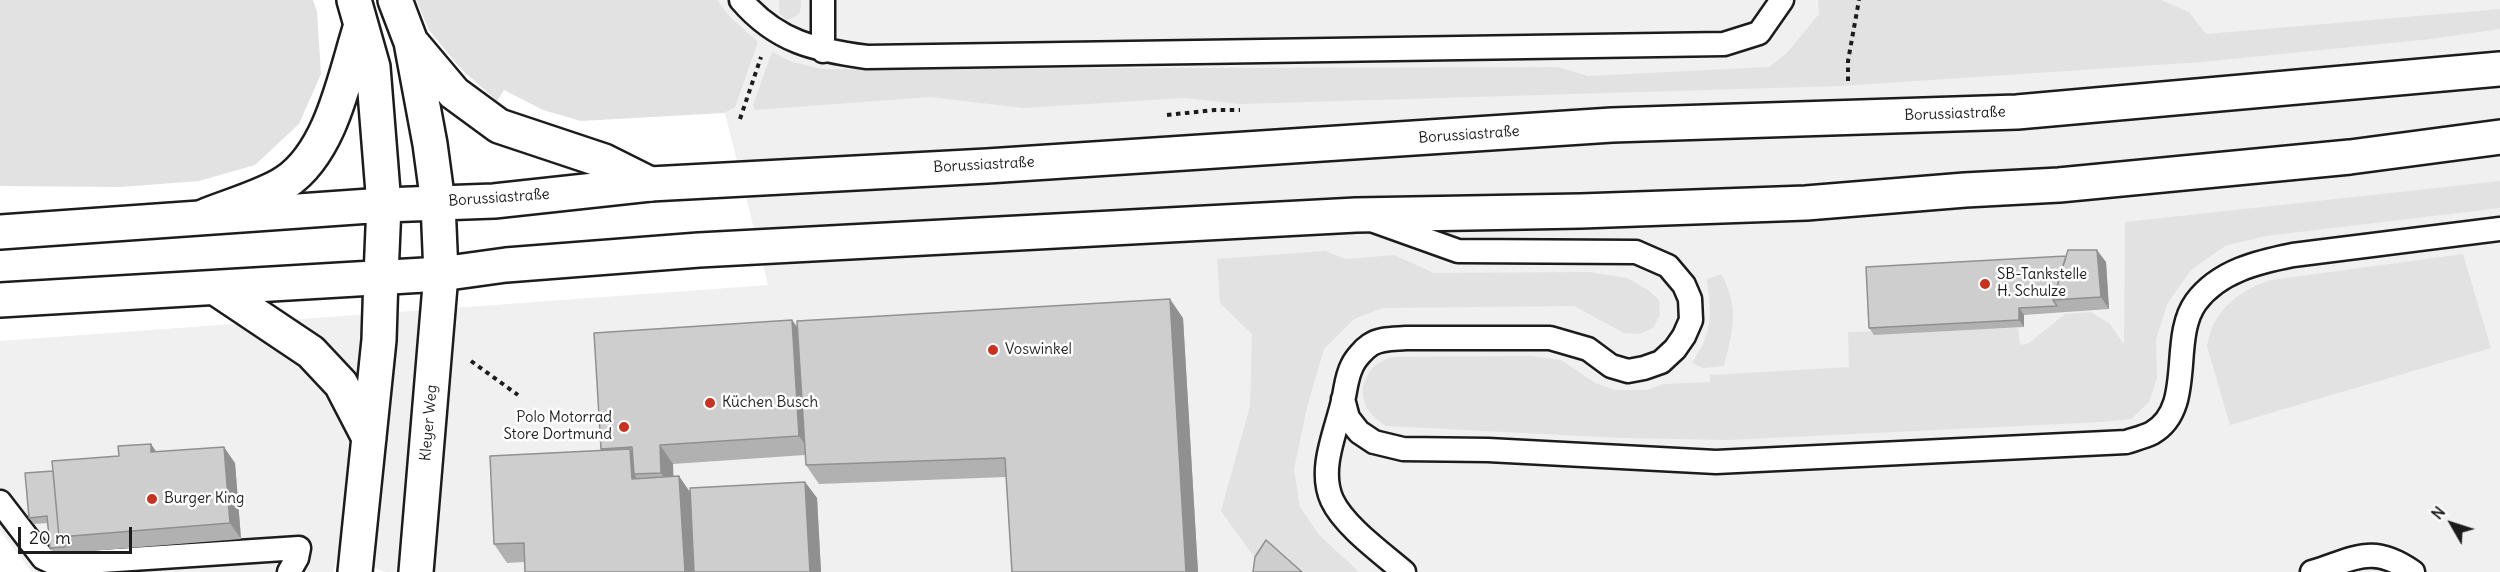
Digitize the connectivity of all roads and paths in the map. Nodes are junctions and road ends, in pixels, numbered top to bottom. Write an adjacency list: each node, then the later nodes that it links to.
1 (395, 0): 7 (main road)
2 (741, 0): 9 (lane)
3 (823, 0): 9 (lane)
4 (1782, 0): 9 (lane)
5 (1859, 0): 11 (path)
6 (358, 13): 16 (main road); 18 (main road)
7 (411, 42): 14 (main road); 15 (main road)
8 (765, 46): 12 (path)
9 (823, 51)
10 (2500, 69): 14 (main road, Borussiastraße)
11 (1848, 83)
12 (740, 119)
13 (2500, 137): 17 (main road)
14 (650, 184): 15 (main road, Borussiastraße)
15 (438, 203): 16 (main road, Borussiastraße); 21 (main road, Borussiastraße)
16 (384, 204): 18 (main road, Borussiastraße); 22 (main road)
17 (1356, 214): 21 (main road); 27 (lane)
18 (205, 216): 20 (main road, Borussiastraße)
19 (2500, 229): 27 (lane)
20 (0, 232)
21 (441, 274): 22 (main road); 32 (main road, Kleyer Weg)
22 (381, 276): 23 (main road); 28 (main road)
23 (217, 289): 24 (main road); 28 (main road)
24 (0, 300)
25 (471, 360): 26 (path)
26 (518, 395)
27 (1343, 399): 33 (lane)
28 (369, 438): 30 (main road)
29 (0, 502): 31 (lane)
30 (358, 569)
31 (289, 572)
32 (416, 572)
33 (1404, 572)
34 (2312, 572): 35 (lane)
35 (2413, 572)

